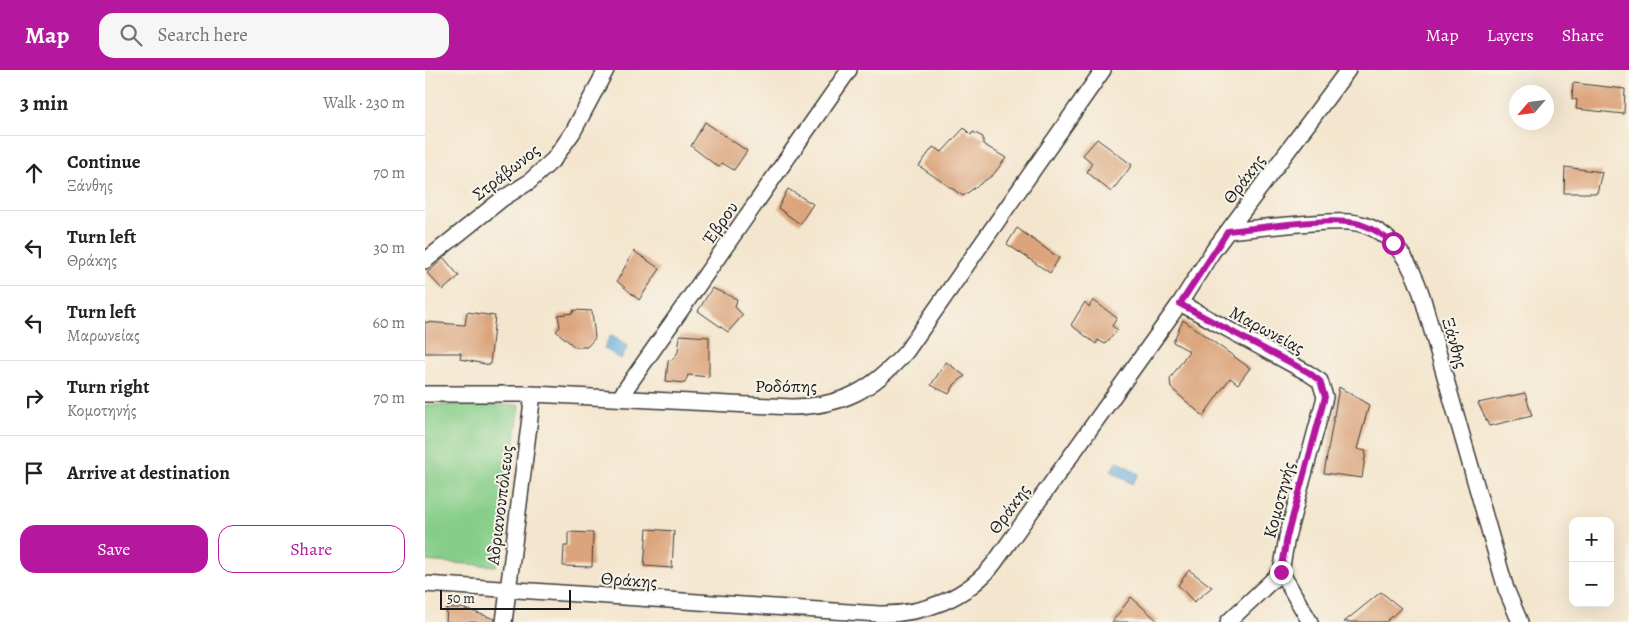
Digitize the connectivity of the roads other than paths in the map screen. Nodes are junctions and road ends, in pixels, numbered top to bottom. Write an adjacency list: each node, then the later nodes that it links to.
1 (606, 70): 6 (street, Στράβωνος)
2 (849, 70): 10 (street, Έβρου)
3 (1103, 70): 10 (street, Ροδόπης)
4 (1348, 70): 5 (street, Θράκης)
5 (1228, 231): 7 (street, Θράκης); 19 (street, Ξάνθης)
6 (425, 261)
7 (1180, 304): 11 (street, Μαρωνείας); 15 (street, Θράκης)
8 (425, 394): 9 (street, Ροδόπης)
9 (533, 394): 10 (street, Ροδόπης); 14 (street, Αδριανουπόλεως)
10 (620, 397)
11 (1325, 397): 12 (street, Κομοτηνής)
12 (1281, 572): 17 (street); 18 (street)
13 (425, 584): 14 (street, Θράκης)
14 (509, 590): 15 (street, Θράκης); 16 (street, Αδριανουπόλεως)
15 (898, 618)
16 (504, 622)
17 (1228, 622)
18 (1310, 622)
19 (1520, 622)

